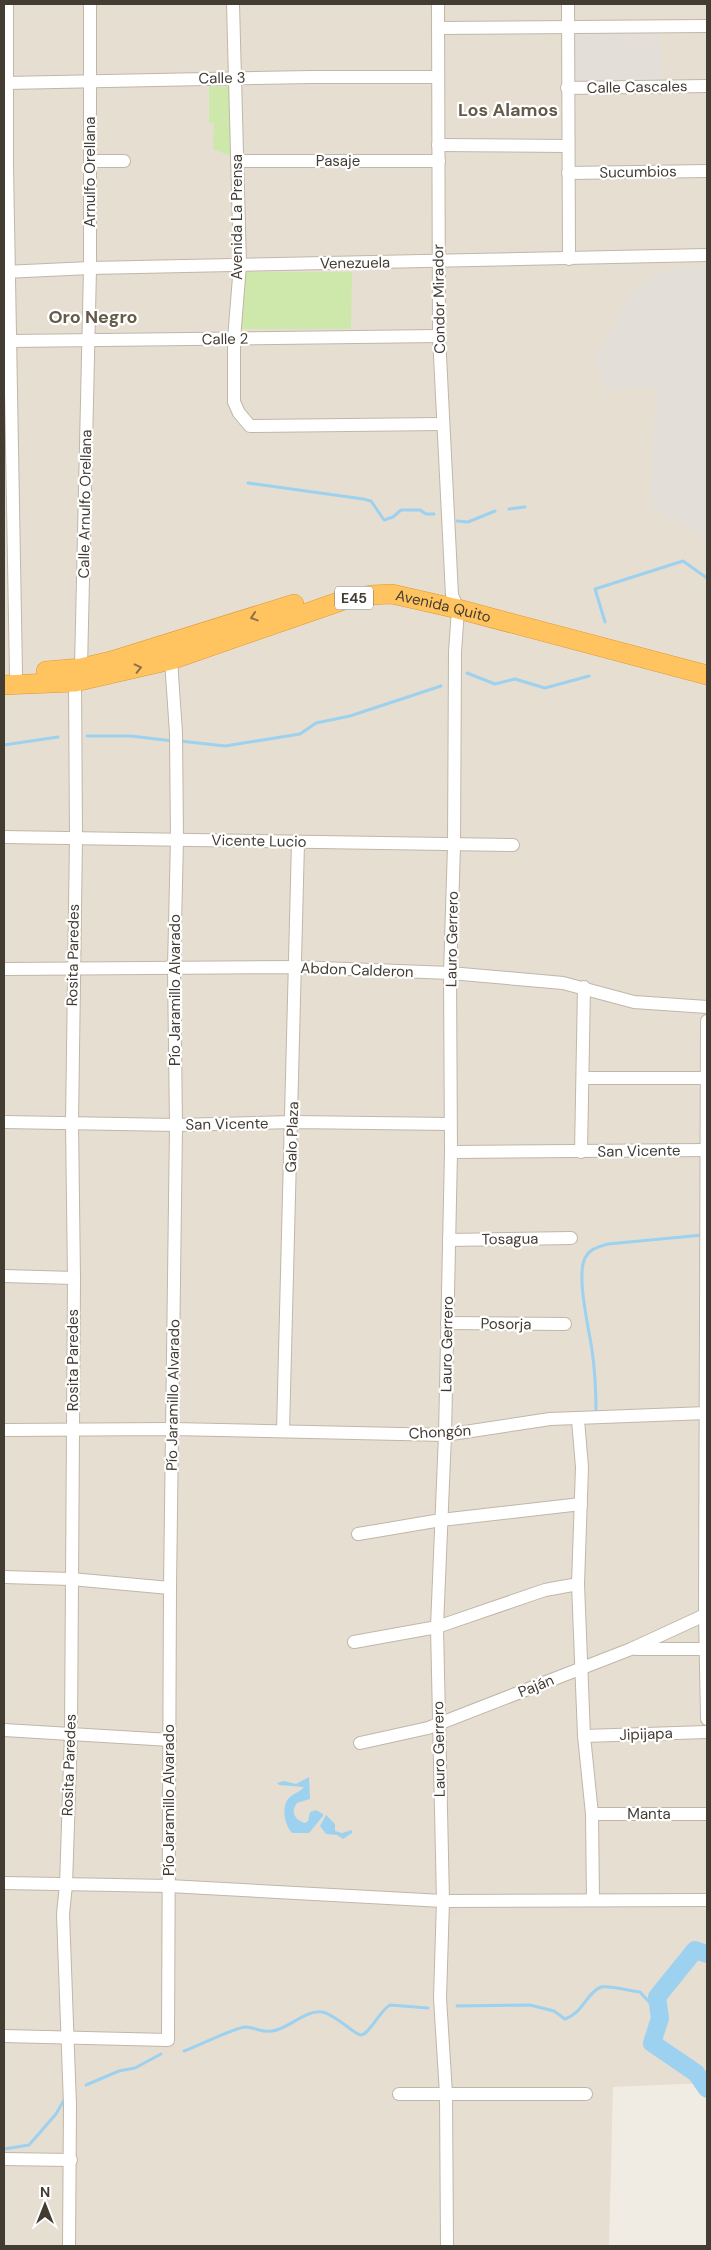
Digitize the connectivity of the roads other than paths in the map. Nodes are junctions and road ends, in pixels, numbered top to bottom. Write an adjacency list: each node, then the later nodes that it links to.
1 (7, 4): 12 (street)
2 (90, 4): 11 (street, Arnulfo Orellana)
3 (233, 4): 10 (street, Avenida La Prensa)
4 (438, 4): 8 (street, Condor Mirador)
5 (568, 4): 7 (street)
6 (707, 26): 7 (street)
7 (568, 27): 8 (street); 14 (street)
8 (438, 28): 9 (street, Condor Mirador)
9 (438, 77): 10 (street, Calle 3); 15 (street, Condor Mirador)
10 (234, 78): 11 (street, Calle 3); 19 (street, Avenida La Prensa)
11 (91, 82): 12 (street, Calle 3); 17 (street, Arnulfo Orellana)
12 (6, 83): 28 (street)
13 (707, 86): 14 (street, Calle Cascales)
14 (567, 88): 16 (street)
15 (438, 145): 16 (street); 20 (street, Condor Mirador)
16 (568, 146): 22 (street)
17 (90, 161): 18 (street); 27 (street, Arnulfo Orellana)
18 (124, 161)
19 (238, 161): 20 (street, Pasaje); 26 (street, Avenida La Prensa)
20 (439, 162): 25 (street, Condor Mirador)
21 (707, 171): 22 (street, Sucumbios)
22 (568, 173): 24 (street)
23 (707, 255): 24 (street, Venezuela)
24 (569, 259): 25 (street, Venezuela)
25 (438, 261): 26 (street, Venezuela); 29 (street, Condor Mirador)
26 (240, 265): 27 (street, Venezuela); 30 (street, Avenida La Prensa)
27 (90, 268): 28 (street, Venezuela); 31 (street, Arnulfo Orellana)
28 (6, 272): 32 (street)
29 (438, 336): 30 (street, Calle 2); 33 (street, Condor Mirador)
30 (234, 339): 31 (street, Calle 2); 33 (street, Avenida La Prensa)
31 (87, 340): 32 (street, Calle 2); 37 (street, Calle Arnulfo Orellana)
32 (11, 341): 39 (street)
33 (442, 424): 34 (street, Condor Mirador)
34 (455, 602): 35 (highway, Avenida Quito / E45); 36 (highway, Avenida Quito / E45); 37 (highway, Avenida Quito / E45, one-way to 37); 38 (highway, Avenida Quito / E45); 45 (street, Lauro Gerrero)
35 (171, 660): 37 (highway, Avenida Quito / E45, one-way to 35); 42 (street, Pío Jaramillo Alvarado)
36 (707, 664)
37 (78, 675): 39 (highway, Avenida Quito / E45); 41 (street, Rosita Paredes)
38 (707, 675)
39 (8, 677)
40 (4, 837): 41 (street, Vicente Lucio)
41 (76, 837): 42 (street, Vicente Lucio); 49 (street, Rosita Paredes)
42 (177, 839): 43 (street, Vicente Lucio); 47 (street, Pío Jaramillo Alvarado)
43 (298, 842): 45 (street, Vicente Lucio); 46 (street, Galo Plaza)
44 (514, 845): 45 (street, Vicente Lucio)
45 (454, 846): 50 (street, Lauro Gerrero)
46 (296, 967): 47 (street, Abdon Calderon); 50 (street, Abdon Calderon); 58 (street, Galo Plaza)
47 (174, 968): 49 (street, Abdon Calderon); 60 (street, Pío Jaramillo Alvarado)
48 (4, 969): 49 (street, Abdon Calderon)
49 (73, 970): 57 (street, Rosita Paredes)
50 (450, 973): 51 (street, Abdon Calderon); 59 (street, Lauro Gerrero)
51 (584, 987): 52 (street, Abdon Calderon); 54 (street)
52 (707, 1007)
53 (707, 1020): 55 (street)
54 (583, 1078): 55 (street); 63 (street)
55 (706, 1078): 61 (street)
56 (4, 1122): 57 (street, San Vicente)
57 (72, 1122): 60 (street, San Vicente); 67 (street, Rosita Paredes)
58 (293, 1122): 59 (street, San Vicente); 60 (street, San Vicente); 75 (street, Galo Plaza)
59 (450, 1124): 62 (street, Lauro Gerrero)
60 (176, 1125): 72 (street, Pío Jaramillo Alvarado)
61 (706, 1150): 63 (street, San Vicente); 70 (street)
62 (451, 1152): 63 (street, San Vicente); 65 (street, Lauro Gerrero)
63 (581, 1152)
64 (572, 1238): 65 (street, Tosagua)
65 (449, 1240): 68 (street, Lauro Gerrero)
66 (4, 1276): 67 (street)
67 (74, 1278): 74 (street, Rosita Paredes)
68 (447, 1323): 69 (street, Posorja); 76 (street, Lauro Gerrero)
69 (565, 1324)
70 (707, 1413): 71 (street, Chongón); 84 (street)
71 (578, 1420): 76 (street, Chongón); 77 (street)
72 (173, 1429): 74 (street, Chongón); 75 (street, Chongón); 83 (street, Pío Jaramillo Alvarado)
73 (4, 1430): 74 (street, Chongón)
74 (73, 1430): 81 (street, Rosita Paredes)
75 (283, 1431): 76 (street, Chongón)
76 (445, 1435): 78 (street, Lauro Gerrero)
77 (581, 1504): 78 (street); 82 (street)
78 (441, 1520): 79 (street); 85 (street, Lauro Gerrero)
79 (358, 1534)
80 (4, 1578): 81 (street)
81 (71, 1580): 83 (street); 94 (street, Rosita Paredes)
82 (578, 1584): 85 (street); 89 (street)
83 (170, 1588): 96 (street, Pío Jaramillo Alvarado)
84 (706, 1614): 87 (street, Paján); 88 (street)
85 (437, 1627): 86 (street); 91 (street, Lauro Gerrero)
86 (354, 1642)
87 (631, 1649): 88 (street); 89 (street, Paján)
88 (706, 1649): 90 (street)
89 (583, 1668): 91 (street, Paján); 95 (street)
90 (707, 1719)
91 (438, 1724): 97 (street, Paján); 105 (street, Lauro Gerrero)
92 (4, 1730): 94 (street)
93 (707, 1732): 95 (street, Jipijapa)
94 (71, 1733): 96 (street); 101 (street, Rosita Paredes)
95 (584, 1736): 98 (street)
96 (170, 1740): 102 (street, Pío Jaramillo Alvarado)
97 (360, 1743)
98 (592, 1814): 99 (street, Manta); 103 (street)
99 (707, 1814)
100 (4, 1883): 101 (street)
101 (66, 1885): 102 (street); 107 (street, Rosita Paredes)
102 (169, 1886): 105 (street); 107 (street, Pío Jaramillo Alvarado)
103 (593, 1900): 104 (street); 105 (street)
104 (707, 1900)
105 (443, 1901): 109 (street, Lauro Gerrero)
106 (4, 2036): 107 (street)
107 (68, 2038): 112 (street, Rosita Paredes)
108 (399, 2094): 109 (street)
109 (446, 2094): 110 (street); 114 (street, Lauro Gerrero)
110 (586, 2094)
111 (4, 2159): 112 (street)
112 (71, 2160): 113 (street, Rosita Paredes)
113 (69, 2246)
114 (446, 2246)

